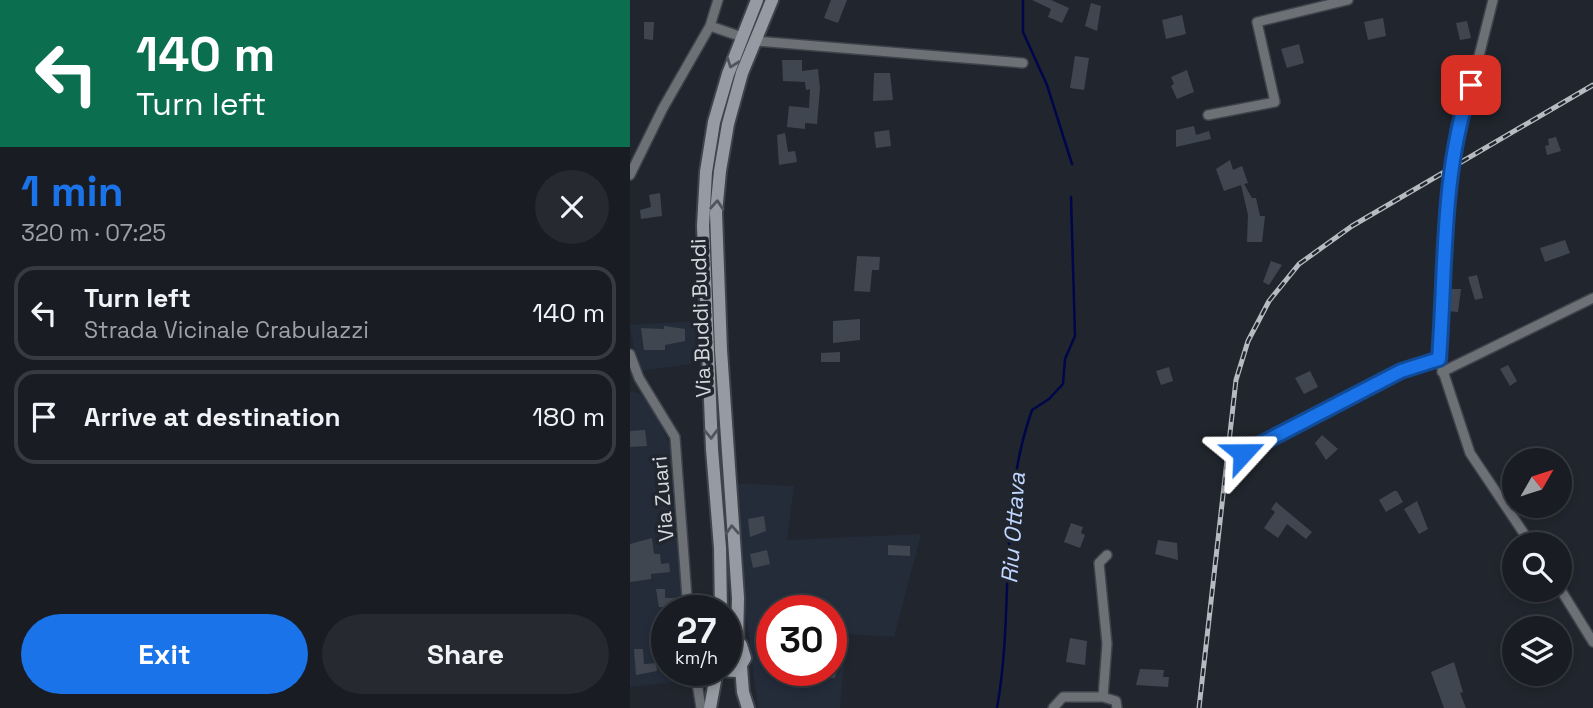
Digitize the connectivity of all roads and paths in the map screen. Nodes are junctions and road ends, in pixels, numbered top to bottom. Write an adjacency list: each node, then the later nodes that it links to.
1 (718, 0): 6 (street)
2 (757, 0): 7 (main road, Via Buddi Buddi)
3 (772, 0): 7 (main road, Via Buddi Buddi)
4 (1349, 0): 9 (street)
5 (1493, 0): 13 (street)
6 (710, 26): 7 (street); 10 (street)
7 (748, 39): 8 (street); 20 (main road, Via Buddi Buddi, one-way to 20); 21 (main road, Via Buddi Buddi, one-way to 7)
8 (1023, 63)
9 (1208, 115)
10 (630, 175)
11 (1593, 298): 14 (street)
12 (630, 354): 15 (street, Via Zuari)
13 (1439, 359): 14 (street); 16 (street)
14 (1443, 372): 17 (street)
15 (635, 380): 19 (street, Via Zuari)
16 (1243, 453)
17 (1523, 532)
18 (1107, 555): 27 (street)
19 (687, 595)
20 (721, 595)
21 (738, 595)
22 (1568, 602): 23 (street)
23 (1593, 642)
24 (742, 680): 30 (main road)
25 (698, 686): 28 (street)
26 (715, 686): 29 (main road)
27 (1103, 697): 31 (street); 32 (street)
28 (701, 708)
29 (710, 708)
30 (748, 708)
31 (1053, 708)
32 (1117, 708)

